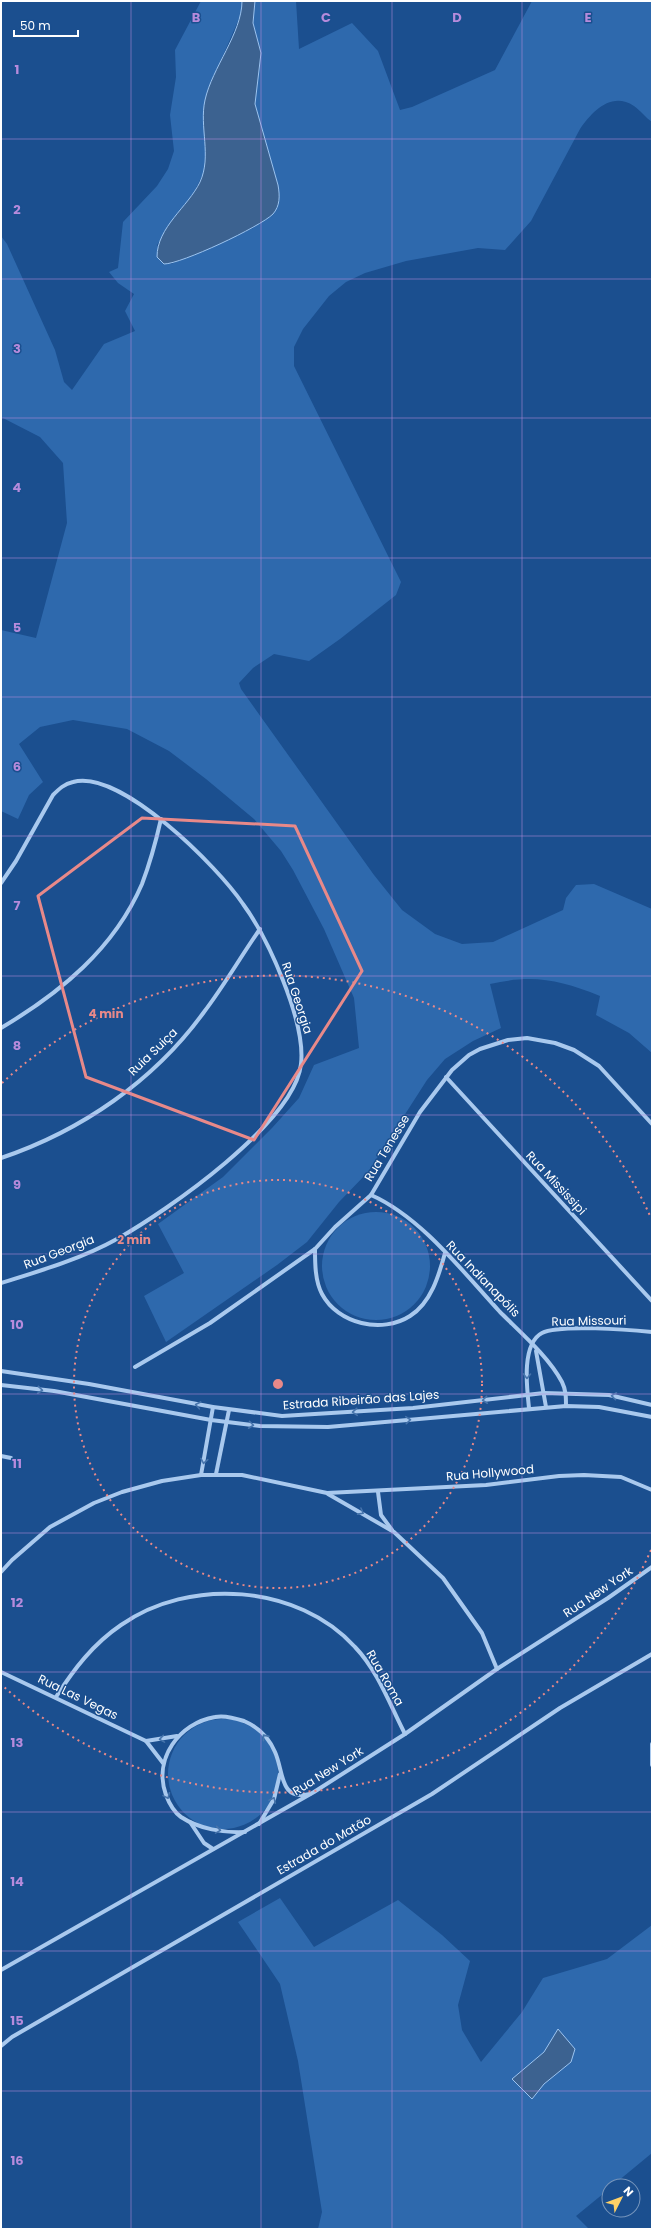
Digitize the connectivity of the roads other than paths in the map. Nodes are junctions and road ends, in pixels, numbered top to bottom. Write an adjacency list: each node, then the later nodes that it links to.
1 (161, 819): 2 (street, Rua Georgia); 3 (street, Rua Georgia); 4 (street)
2 (1, 883)
3 (260, 929): 7 (street, Ruia Suiça); 11 (street, Rua Georgia)
4 (1, 1028)
5 (446, 1077): 6 (street, Rua Tenesse); 8 (street, Rua Tenesse); 12 (street, Rua Mississipi)
6 (652, 1124)
7 (1, 1158)
8 (371, 1195): 9 (street, Rua Tenesse); 10 (street, Rua Indianapólis)
9 (315, 1249): 10 (street); 16 (street, Rua Tenesse)
10 (445, 1253): 14 (street, Rua Indianapólis)
11 (1, 1283)
12 (652, 1301)
13 (652, 1332): 14 (street, Rua Missouri)
14 (533, 1345): 15 (street, Rua Indianapólis); 21 (street, one-way to 21)
15 (536, 1350): 19 (street); 20 (street, Rua Indianapólis)
16 (135, 1367)
17 (1, 1371): 24 (street, Estrada Ribeirão das Lajes, one-way to 17)
18 (1, 1385): 29 (street, Estrada Ribeirão das Lajes, one-way to 29)
19 (544, 1393): 20 (street, Estrada Ribeirão das Lajes); 21 (street, Estrada Ribeirão das Lajes); 25 (street)
20 (566, 1393): 22 (street); 23 (street, Estrada Ribeirão das Lajes, one-way to 20)
21 (528, 1395): 26 (street); 27 (street, Estrada Ribeirão das Lajes, one-way to 27)
22 (566, 1406): 25 (street, Estrada Ribeirão das Lajes); 28 (street, Estrada Ribeirão das Lajes)
23 (652, 1406)
24 (213, 1407): 27 (street, Estrada Ribeirão das Lajes); 29 (street)
25 (546, 1407): 26 (street, Estrada Ribeirão das Lajes)
26 (529, 1408): 30 (street, Estrada Ribeirão das Lajes, one-way to 26)
27 (229, 1410): 30 (street)
28 (652, 1417)
29 (211, 1420): 30 (street, Estrada Ribeirão das Lajes); 34 (street, one-way to 34)
30 (228, 1422): 33 (street)
31 (1, 1456): 32 (street)
32 (11, 1458)
33 (216, 1474): 34 (street, Rua Hollywood); 37 (street, Rua Hollywood)
34 (201, 1475): 40 (street, Rua Hollywood)
35 (652, 1490): 36 (street, Rua Hollywood)
36 (378, 1492): 37 (street, Rua Hollywood); 38 (street)
37 (327, 1493): 38 (street, Rua Hollywood, one-way to 38)
38 (394, 1532): 42 (street, Rua Hollywood)
39 (652, 1567): 42 (street, Rua New York)
40 (1, 1572)
41 (652, 1654): 58 (street, Estrada do Matão)
42 (497, 1669): 45 (street, Rua New York)
43 (1, 1672): 44 (street, Rua Las Vegas)
44 (56, 1697): 45 (street, Rua Roma); 47 (street, Rua Las Vegas)
45 (404, 1734): 52 (street, Rua New York)
46 (177, 1736): 47 (street, one-way to 47); 49 (street); 51 (street, one-way to 46)
47 (146, 1741): 49 (street, Rua Las Vegas)
48 (652, 1744): 50 (street)
49 (163, 1763): 53 (street, one-way to 53)
50 (652, 1765)
51 (280, 1772): 52 (street); 54 (street, one-way to 51)
52 (314, 1792): 54 (street, Rua New York)
53 (190, 1822): 55 (street, one-way to 55); 56 (street)
54 (258, 1825): 55 (street, Rua New York)
55 (247, 1832): 56 (street, Rua New York)
56 (213, 1849): 57 (street, Rua New York)
57 (1, 1970)
58 (1, 2046)

